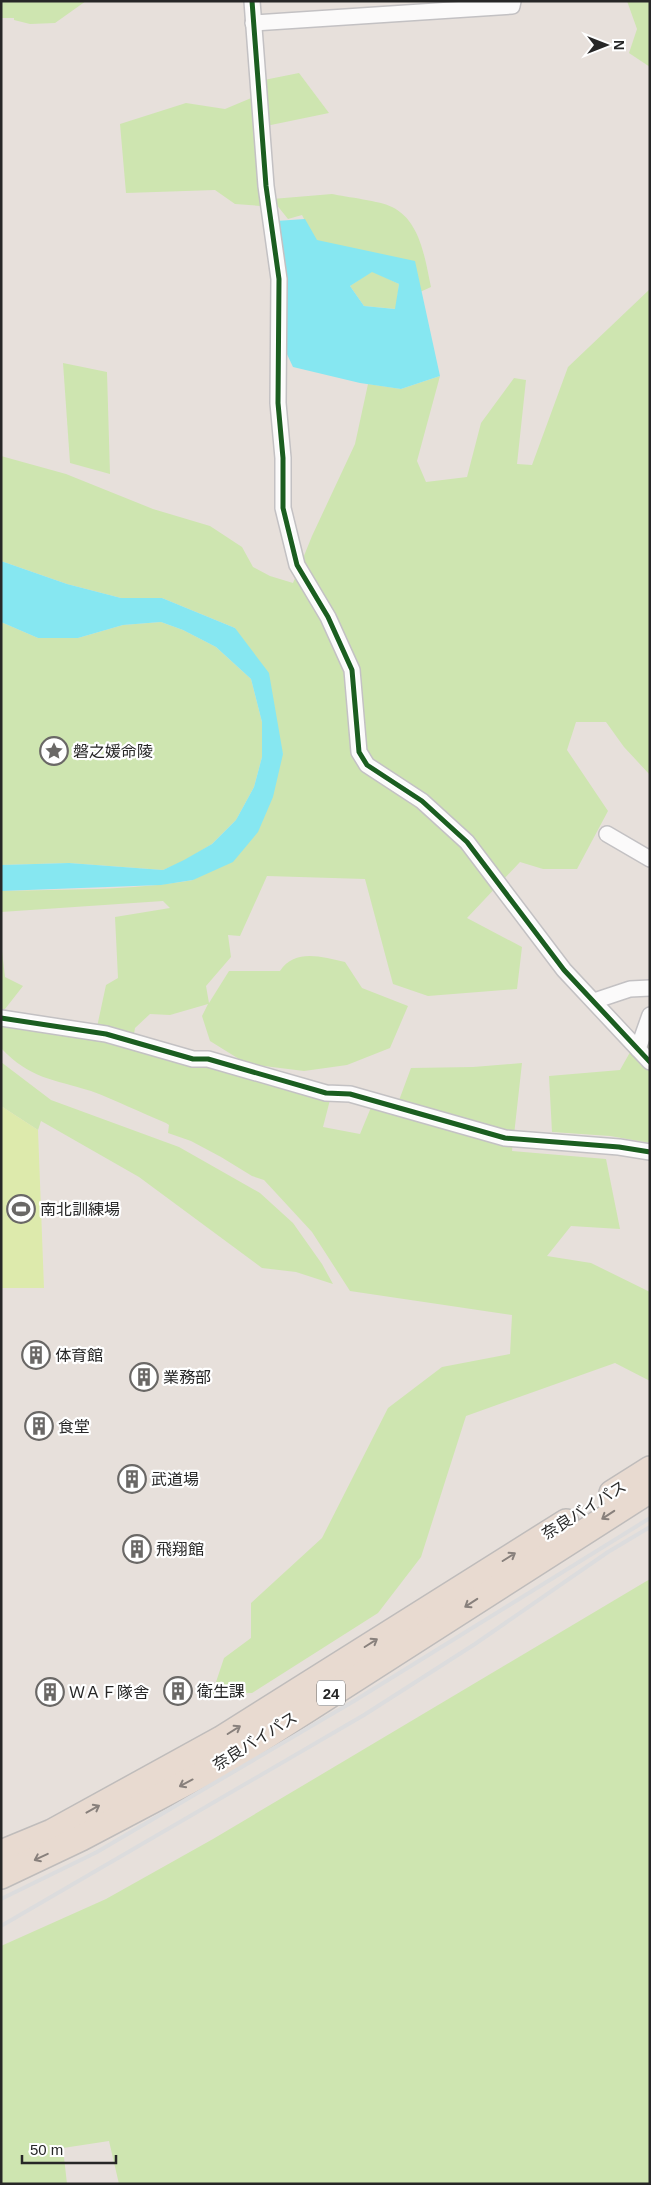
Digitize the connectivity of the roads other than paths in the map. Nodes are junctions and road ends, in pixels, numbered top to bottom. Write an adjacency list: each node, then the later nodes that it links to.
1 (252, 1): 3 (street)
2 (513, 1): 3 (street)
3 (253, 23): 7 (street)
4 (607, 834): 5 (street)
5 (650, 859)
6 (650, 988): 7 (street)
7 (594, 1001): 10 (street)
8 (650, 1015): 10 (street)
9 (1, 1018): 12 (street)
10 (638, 1049): 11 (street)
11 (650, 1062)
12 (650, 1152)
13 (650, 1470): 15 (highway, 奈良バイパス / 24, one-way to 13)
14 (650, 1490): 16 (highway, 奈良バイパス / 24, one-way to 16)
15 (1, 1853)
16 (1, 1876)

